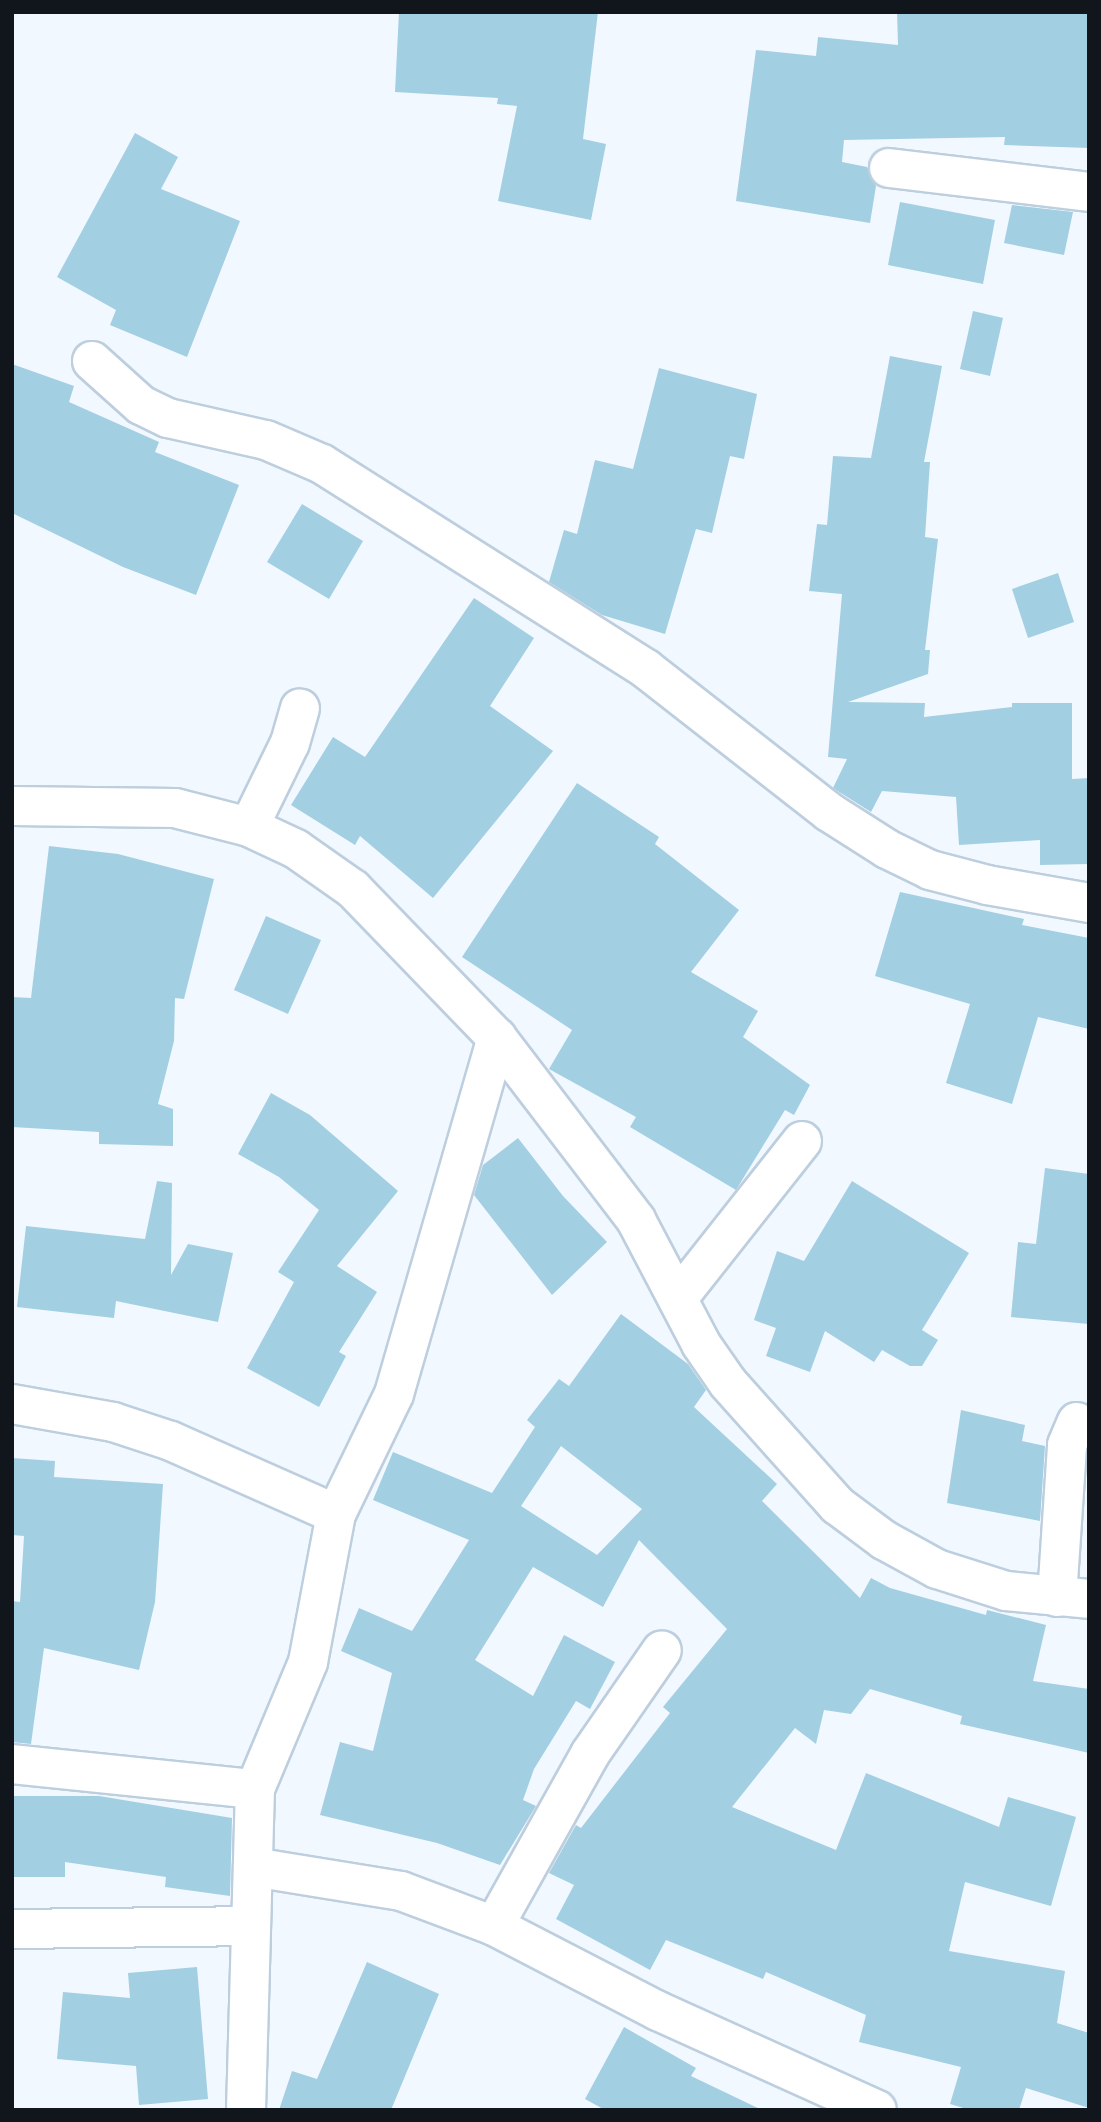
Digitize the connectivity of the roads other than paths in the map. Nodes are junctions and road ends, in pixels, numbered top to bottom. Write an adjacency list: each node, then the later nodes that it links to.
1 (889, 168): 2 (street)
2 (1089, 192)
3 (92, 361): 7 (street)
4 (300, 708): 6 (street)
5 (12, 806): 6 (street)
6 (249, 827): 8 (street)
7 (1089, 903)
8 (497, 1038): 10 (street); 13 (street)
9 (802, 1141): 10 (street)
10 (678, 1298): 14 (street)
11 (12, 1404): 13 (street)
12 (1077, 1422): 14 (street)
13 (336, 1514): 17 (street)
14 (1073, 1598)
15 (662, 1650): 20 (street)
16 (12, 1764): 17 (street)
17 (256, 1789): 18 (street)
18 (253, 1867): 19 (street); 20 (street)
19 (250, 1926): 21 (street); 22 (street)
20 (494, 1926): 23 (street)
21 (12, 1929)
22 (246, 2110)
23 (877, 2110)

